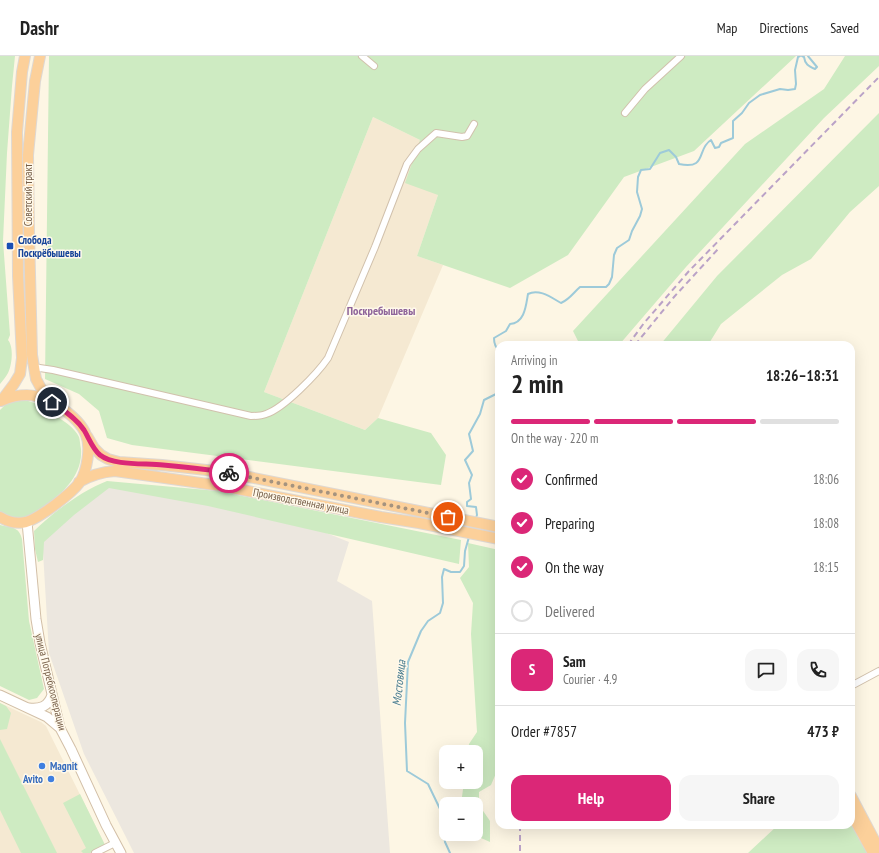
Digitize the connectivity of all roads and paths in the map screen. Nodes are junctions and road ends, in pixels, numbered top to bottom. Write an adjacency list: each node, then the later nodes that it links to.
1 (26, 56): 9 (highway, Советский тракт)
2 (40, 56): 8 (highway, Советский тракт)
3 (362, 56): 5 (street)
4 (681, 56): 6 (street)
5 (374, 66)
6 (625, 113)
7 (474, 124): 8 (street)
8 (33, 367): 10 (highway, Советский тракт)
9 (1, 401): 10 (highway)
10 (52, 402): 11 (highway, Производственная улица)
11 (87, 436): 12 (highway); 15 (highway, Производственная улица)
12 (79, 482): 14 (highway); 16 (highway, Производственная улица)
13 (0, 518): 14 (highway)
14 (27, 522): 20 (main road, улица Потребкооперации)
15 (495, 526)
16 (495, 538)
17 (879, 672): 18 (street)
18 (855, 684)
19 (0, 695): 21 (main road)
20 (52, 696): 21 (main road); 22 (main road, улица Потребкооперации)
21 (27, 708): 22 (main road)
22 (60, 728): 25 (main road, улица Потребкооперации)
23 (855, 804): 26 (highway)
24 (855, 820): 29 (highway)
25 (115, 843): 27 (street); 28 (main road, улица Потребкооперации)
26 (879, 849)
27 (95, 853)
28 (121, 853)
29 (873, 853)

